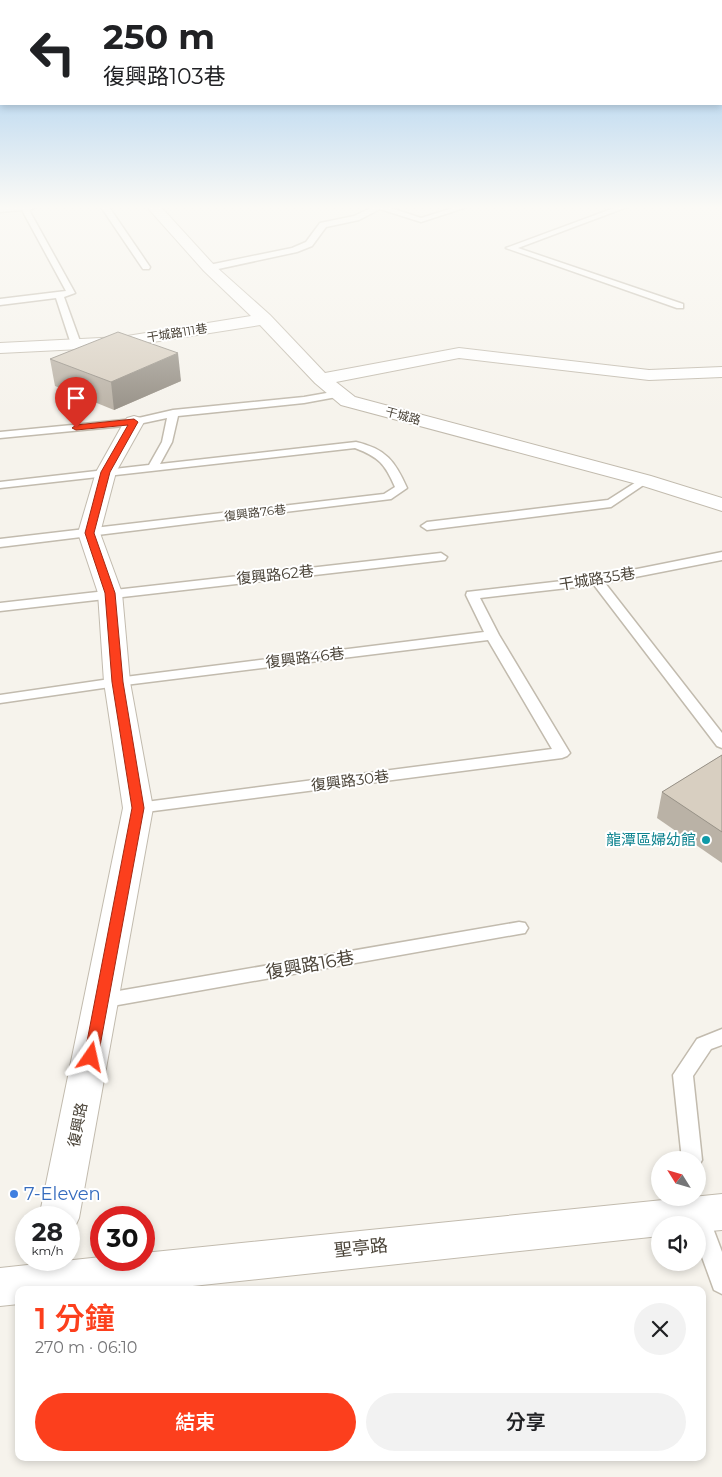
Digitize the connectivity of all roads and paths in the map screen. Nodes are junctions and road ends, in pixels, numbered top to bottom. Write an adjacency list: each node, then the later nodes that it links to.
1 (62, 276): 4 (lane)
2 (218, 276): 7 (street, 干城路)
3 (592, 276): 6 (lane)
4 (59, 295): 5 (lane); 8 (lane)
5 (0, 302)
6 (680, 306)
7 (264, 319): 8 (street, 干城路111巷); 11 (street, 干城路)
8 (76, 344): 9 (street, 干城路111巷)
9 (0, 348)
10 (722, 372): 11 (street)
11 (321, 379): 12 (street, 干城路)
12 (338, 394): 13 (lane); 18 (street, 干城路)
13 (173, 413): 14 (lane); 16 (lane)
14 (134, 422): 15 (lane); 17 (street)
15 (0, 435)
16 (153, 467): 17 (lane); 22 (lane, 復興路76巷)
17 (106, 472): 19 (lane); 22 (street)
18 (644, 480): 20 (street, 干城路); 21 (lane)
19 (0, 484)
20 (722, 505)
21 (427, 526)
22 (90, 533): 23 (lane); 28 (street, 復興路)
23 (0, 543)
24 (440, 557): 28 (lane, 復興路62巷)
25 (717, 557): 26 (lane); 27 (lane, 干城路35巷)
26 (722, 569)
27 (597, 581): 30 (lane, 干城路35巷); 33 (lane)
28 (110, 593): 29 (lane, 復興路62巷); 31 (street, 復興路)
29 (0, 607)
30 (492, 634): 31 (lane, 復興路46巷); 34 (lane, 復興路30巷)
31 (117, 682): 32 (lane, 復興路46巷); 34 (street, 復興路)
32 (0, 699)
33 (722, 743)
34 (138, 808): 36 (street, 復興路)
35 (518, 928): 36 (lane, 復興路16巷)
36 (102, 1001): 39 (street, 復興路)
37 (722, 1037): 38 (lane)
38 (691, 1151)
39 (61, 1206)
40 (705, 1207): 41 (street, 聖亭路); 43 (lane)
41 (80, 1268)
42 (45, 1271): 44 (street, 聖亭路)
43 (722, 1283)
44 (0, 1286)

